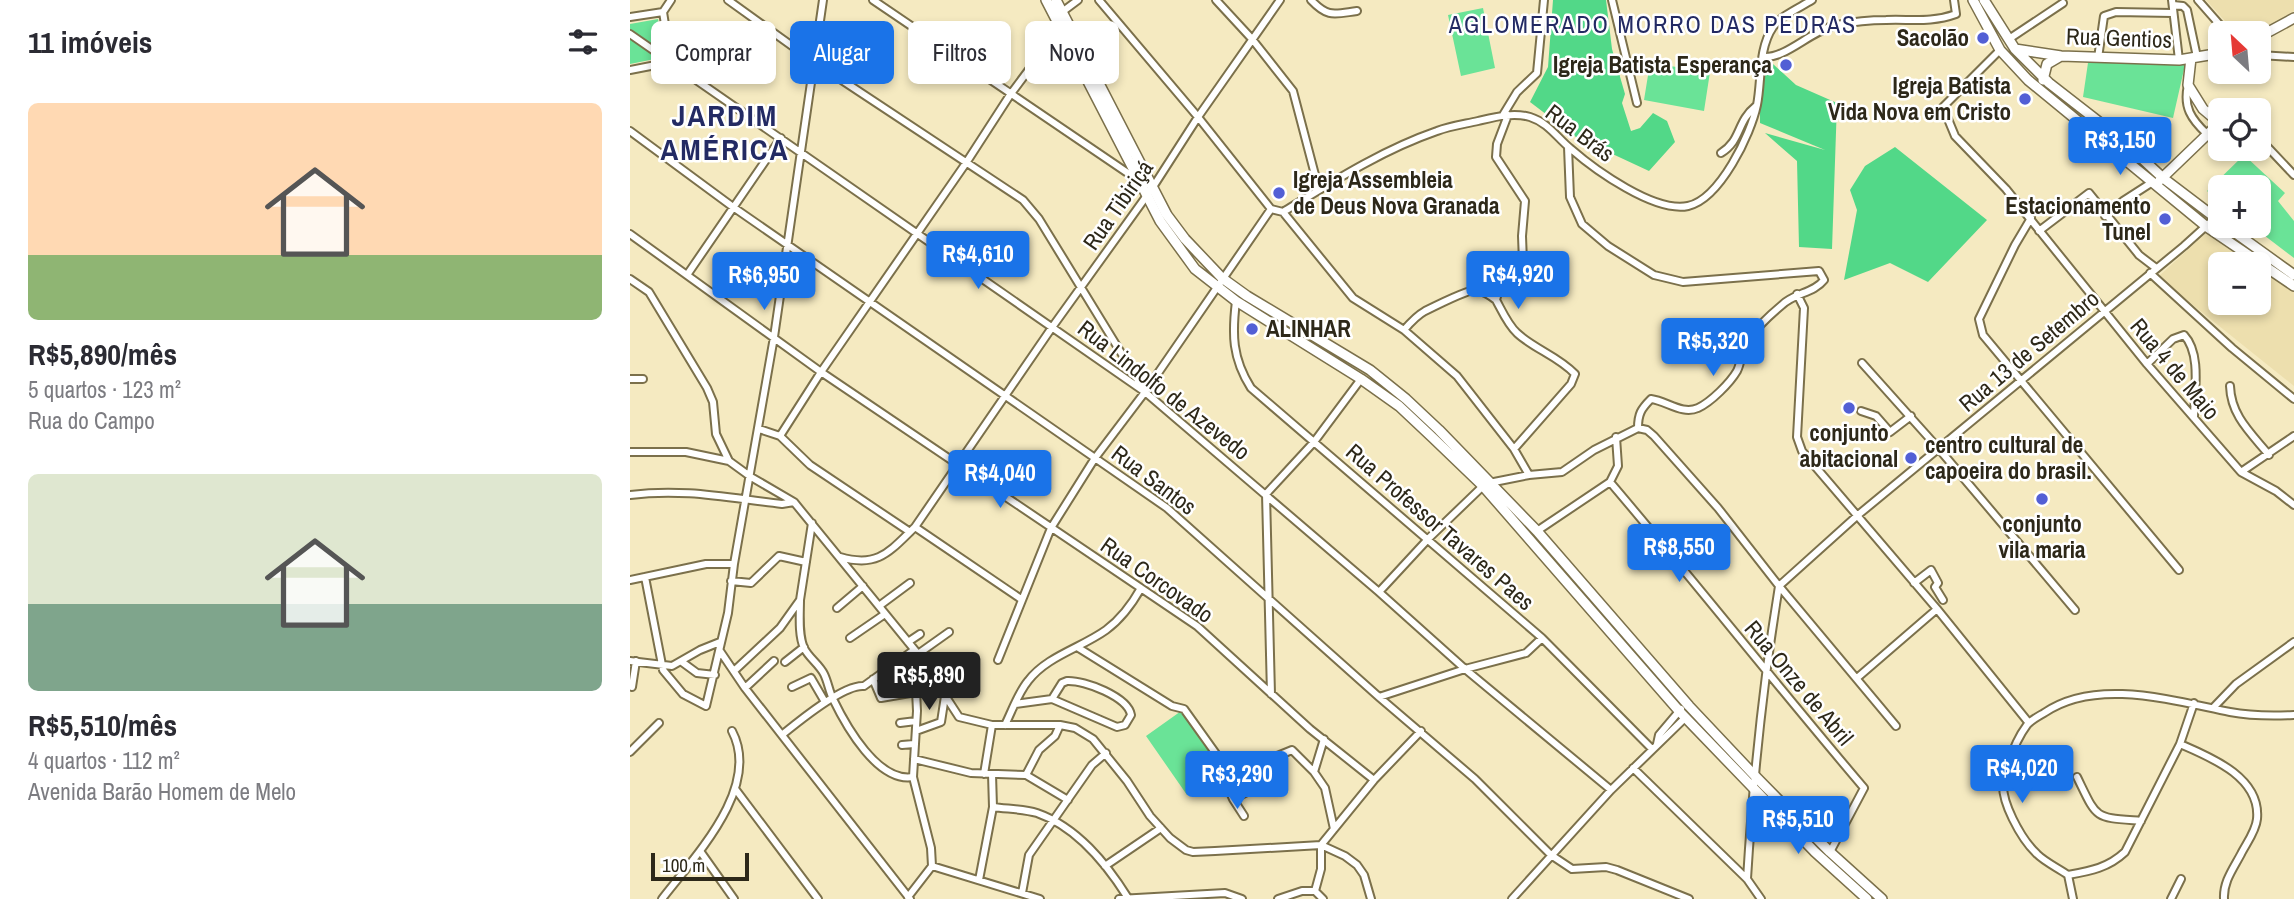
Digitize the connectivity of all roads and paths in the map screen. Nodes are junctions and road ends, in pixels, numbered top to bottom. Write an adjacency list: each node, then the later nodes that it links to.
1 (671, 0): 22 (street)
2 (728, 0): 35 (street)
3 (823, 0): 28 (street)
4 (1046, 0): 29 (main road)
5 (1056, 0): 23 (main road)
6 (1078, 0): 23 (street)
7 (1099, 0): 62 (street)
8 (1216, 0): 33 (street)
9 (1280, 0): 33 (street, Rua Tibiriçá)
10 (1311, 0): 21 (street)
11 (1544, 0): 61 (street)
12 (1612, 0): 58 (street)
13 (1812, 0): 42 (street, Rua Brás)
14 (1954, 0): 42 (street)
15 (1973, 0): 38 (main road)
16 (1984, 0): 34 (main road)
17 (2198, 0): 30 (street)
18 (878, 1): 56 (street)
19 (2173, 2): 24 (street); 43 (street)
20 (2063, 3): 34 (street)
21 (1357, 11)
22 (663, 12): 25 (street); 27 (street)
23 (1062, 12): 75 (main road)
24 (2173, 13): 45 (street); 46 (street)
25 (630, 18)
26 (2294, 18): 31 (main road)
27 (664, 21)
28 (820, 21)
29 (1056, 21)
30 (2216, 21)
31 (2272, 30)
32 (630, 34): 36 (street, Rua Lindolfo de Azevedo)
33 (1252, 39): 62 (street, Rua Tibiriçá); 76 (street)
34 (2009, 39): 37 (main road)
35 (790, 44)
36 (651, 48)
37 (2015, 49): 40 (main road, Rua Gentios); 50 (main road)
38 (2000, 50): 57 (main road); 83 (street, Rua 4 de Maio)
39 (2208, 55): 43 (main road, Rua Gentios)
40 (2061, 56): 45 (main road, Rua Gentios); 50 (main road)
41 (2272, 56): 44 (street)
42 (1763, 57): 59 (street, Rua Brás)
43 (2194, 57): 46 (main road, Rua Gentios); 55 (main road)
44 (2294, 57)
45 (2098, 58): 46 (main road, Rua Gentios)
46 (2179, 61)
47 (651, 66): 48 (street)
48 (630, 70)
49 (1025, 75): 56 (street)
50 (2043, 78): 57 (main road); 72 (main road)
51 (703, 84): 65 (street, Rua Lindolfo de Azevedo)
52 (810, 84): 67 (street)
53 (848, 84): 70 (street)
54 (1089, 84): 73 (main road)
55 (2188, 85): 60 (main road); 64 (street)
56 (1010, 95): 70 (street); 73 (street)
57 (2046, 95): 74 (main road)
58 (1637, 103)
59 (1757, 105): 66 (street, Rua Brás); 69 (street)
60 (2208, 113)
61 (1505, 115): 66 (street, Rua Brás); 76 (street, Rua Brás); 100 (street)
62 (1198, 117): 75 (street, Rua Tibiriçá); 79 (street)
63 (630, 131): 78 (street, Rua Santos)
64 (2207, 134): 72 (main road)
65 (781, 138): 67 (street, Rua Lindolfo de Azevedo); 78 (street)
66 (1568, 147): 98 (street)
67 (800, 151): 87 (street, Rua Lindolfo de Azevedo); 89 (street)
68 (2271, 151): 71 (street)
69 (1721, 153)
70 (967, 163): 87 (street); 97 (street)
71 (2294, 175)
72 (2163, 178): 74 (main road); 81 (main road)
73 (1138, 180): 77 (main road)
74 (2151, 183): 82 (street); 84 (main road)
75 (1153, 187): 77 (street, Rua Tibiriçá); 93 (main road)
76 (1319, 190): 80 (street, Rua Brás)
77 (1146, 196): 96 (main road); 97 (street, Rua Tibiriçá)
78 (733, 208): 89 (street, Rua Santos); 91 (street)
79 (1270, 209): 80 (street); 93 (street)
80 (1283, 212): 106 (street)
81 (2208, 212)
82 (2105, 216): 85 (street); 90 (street)
83 (2031, 218): 85 (street, Rua 4 de Maio); 114 (street)
84 (2207, 227): 90 (street, Rua 13 de Setembro); 95 (main road)
85 (2039, 231): 103 (street, Rua 4 de Maio)
86 (630, 234): 91 (street, Rua Corcovado)
87 (917, 234): 101 (street); 105 (street, Rua Lindolfo de Azevedo)
88 (2243, 238): 92 (main road)
89 (786, 244): 101 (street, Rua Santos); 107 (street)
90 (2153, 271): 103 (street, Rua 13 de Setembro); 118 (street)
91 (687, 275): 107 (street, Rua Corcovado)
92 (2294, 275)
93 (1222, 278): 96 (street); 139 (main road)
94 (630, 279): 133 (street)
95 (2294, 286)
96 (1216, 287): 99 (main road); 116 (street)
97 (1080, 288): 105 (street, Rua Tibiriçá); 116 (street)
98 (1797, 294): 122 (street); 145 (street)
99 (1236, 300): 102 (main road); 104 (street, Rua Professor Tavares Paes)
100 (1496, 300): 106 (street); 128 (street)
101 (870, 302): 110 (street); 117 (street, Rua Santos)
102 (1248, 308): 104 (street); 113 (main road)
103 (2104, 312): 109 (street, Rua 4 de Maio); 114 (street, Rua 13 de Setembro)
104 (1234, 319): 127 (street, Rua Professor Tavares Paes)
105 (1053, 326): 116 (street, Rua Lindolfo de Azevedo); 117 (street, Rua Tibiriçá)
106 (1405, 330): 128 (street)
107 (774, 337): 110 (street, Rua Corcovado); 123 (street)
108 (1862, 363): 120 (street)
109 (2147, 364): 121 (street, Rua 4 de Maio); 121 (street)
110 (821, 372): 124 (street); 134 (street, Rua Corcovado)
111 (630, 379): 112 (street)
112 (643, 379)
113 (1361, 379): 127 (street); 139 (main road)
114 (2023, 380): 129 (street, Rua 13 de Setembro); 154 (street)
115 (2230, 386): 131 (street)
116 (1145, 392): 132 (street); 140 (street, Rua Lindolfo de Azevedo)
117 (1005, 396): 132 (street, Rua Santos); 134 (street, Rua Tibiriçá)
118 (2294, 399)
119 (1861, 411): 120 (street)
120 (1911, 416): 129 (street)
121 (2194, 418): 135 (street, Rua 4 de Maio)
122 (1639, 428): 126 (street); 161 (street)
123 (759, 429): 124 (street); 137 (street)
124 (780, 436): 148 (street)
125 (2294, 436): 131 (street)
126 (1616, 437): 136 (street); 138 (street)
127 (1314, 442): 140 (street); 150 (street, Rua Professor Tavares Paes)
128 (1514, 449): 136 (street)
129 (1939, 449): 145 (street, Rua 13 de Setembro); 171 (street)
130 (630, 452): 133 (street)
131 (2269, 455): 135 (street)
132 (1095, 458): 147 (street); 164 (street, Rua Santos)
133 (729, 461): 137 (street)
134 (958, 465): 147 (street, Rua Corcovado); 148 (street, Rua Tibiriçá)
135 (2241, 472): 144 (street, Rua 4 de Maio)
136 (1529, 475): 139 (street)
137 (751, 477): 142 (street); 143 (street)
138 (1610, 482): 149 (street); 192 (street, Rua Onze de Abril)
139 (1486, 485): 149 (main road); 150 (street); 210 (main road)
140 (1266, 494): 163 (street, Rua Lindolfo de Azevedo); 164 (street)
141 (630, 495): 142 (street)
142 (746, 500): 143 (street); 153 (street)
143 (794, 502): 146 (street)
144 (2294, 505)
145 (1858, 515): 159 (street); 161 (street, Rua 13 de Setembro)
146 (812, 523): 151 (street); 152 (street)
147 (1051, 528): 162 (street, Rua Corcovado); 165 (street)
148 (912, 529): 151 (street, Rua Tibiriçá); 165 (street)
149 (1536, 531): 205 (main road)
150 (1429, 538): 163 (street); 176 (street, Rua Professor Tavares Paes)
151 (838, 556): 160 (street)
152 (806, 562): 157 (street); 166 (street)
153 (734, 564): 155 (street); 157 (street)
154 (2179, 570)
155 (645, 578): 156 (street); 189 (street)
156 (630, 580)
157 (732, 581): 177 (street)
158 (910, 583): 168 (street)
159 (1914, 583): 167 (street); 170 (street)
160 (863, 586): 168 (street); 169 (street)
161 (1779, 586): 192 (street); 194 (street)
162 (1141, 588): 181 (street); 200 (street, Rua Corcovado)
163 (1380, 592): 190 (street, Rua Lindolfo de Azevedo)
164 (1268, 597): 200 (street); 202 (street, Rua Santos)
165 (1020, 599): 184 (street)
166 (800, 600): 180 (street); 191 (street)
167 (1943, 600)
168 (879, 606): 172 (street)
169 (837, 608)
170 (1937, 609): 194 (street); 215 (street)
171 (2075, 610)
172 (886, 614): 175 (street); 178 (street)
173 (948, 632): 183 (street)
174 (920, 634): 178 (street)
175 (850, 638)
176 (1542, 638): 190 (street); 228 (street, Rua Professor Tavares Paes)
177 (720, 642): 182 (street); 186 (street)
178 (908, 642): 183 (street)
179 (2294, 642): 209 (street)
180 (804, 647): 188 (street); 203 (street)
181 (1077, 647): 208 (street); 236 (street)
182 (720, 651): 191 (street); 193 (street)
183 (916, 652): 195 (street); 199 (street); 201 (street)
184 (998, 660)
185 (633, 661): 189 (street); 196 (street)
186 (682, 662): 189 (street); 193 (street)
187 (774, 662): 198 (street)
188 (785, 662)
189 (664, 664): 193 (street)
190 (1465, 669): 202 (street); 244 (street, Rua Lindolfo de Azevedo)
191 (734, 671): 198 (street)
192 (1765, 672): 237 (street); 256 (street, Rua Onze de Abril)
193 (715, 675)
194 (1857, 678): 219 (street)
195 (873, 679): 199 (street); 203 (street)
196 (632, 687)
197 (792, 687): 206 (street)
198 (745, 688): 223 (street)
199 (916, 692): 212 (street)
200 (1270, 694): 224 (street, Rua Corcovado)
201 (945, 696): 216 (street); 220 (street)
202 (1379, 697): 221 (street, Rua Santos)
203 (832, 698): 206 (street); 238 (street)
204 (1052, 699): 204 (street); 208 (street)
205 (1684, 700): 210 (street); 237 (main road)
206 (825, 702): 223 (street)
207 (2194, 703): 209 (street); 215 (street); 226 (street)
208 (1015, 704): 217 (street)
209 (2213, 708): 211 (street)
210 (1683, 715): 228 (street); 242 (main road)
211 (2294, 715)
212 (916, 721): 214 (street); 220 (street)
213 (659, 723): 229 (street)
214 (900, 723)
215 (2029, 723): 260 (street)
216 (992, 725): 217 (street); 234 (street)
217 (1005, 725): 218 (street)
218 (1060, 725): 230 (street); 235 (street)
219 (1896, 726)
220 (916, 731): 225 (street)
221 (1421, 731): 241 (street); 257 (street, Rua Santos)
222 (732, 732): 243 (street)
223 (783, 734): 266 (street)
224 (1324, 739): 233 (street); 241 (street, Rua Corcovado)
225 (914, 744): 227 (street); 231 (street)
226 (2180, 744): 250 (street); 284 (street)
227 (902, 745)
228 (1654, 747): 232 (street)
229 (630, 752)
230 (1106, 753): 246 (street); 251 (street)
231 (914, 759): 234 (street); 238 (street)
232 (1633, 768): 244 (street); 261 (street)
233 (1314, 772): 236 (street); 252 (street)
234 (988, 774): 235 (street); 247 (street)
235 (1026, 775): 246 (street)
236 (1226, 776): 245 (street)
237 (1755, 776): 242 (street); 256 (main road)
238 (913, 777): 258 (street)
239 (2077, 777): 250 (street)
240 (1275, 778): 245 (street)
241 (1374, 780): 252 (street)
242 (1753, 789): 255 (main road); 261 (street)
243 (736, 790): 254 (street); 270 (street)
244 (1611, 790): 257 (street)
245 (1233, 799): 248 (street)
246 (1068, 800): 249 (street)
247 (993, 807): 249 (street); 263 (street)
248 (1244, 816)
249 (1054, 820): 259 (street); 265 (street)
250 (2141, 821): 260 (street)
251 (1161, 828): 253 (street); 259 (street)
252 (1334, 829): 253 (street)
253 (1321, 845): 264 (street); 276 (street)
254 (700, 851): 268 (street); 269 (street)
255 (1815, 852): 256 (main road); 280 (main road)
256 (1830, 852): 281 (main road)
257 (1551, 855): 277 (street); 278 (street)
258 (932, 866): 263 (street); 266 (street)
259 (1105, 866): 267 (street)
260 (2068, 875): 282 (street)
261 (1746, 879): 279 (street)
262 (2181, 879): 283 (street)
263 (979, 880): 265 (street)
264 (1315, 891): 274 (street); 275 (street)
265 (1022, 893): 271 (street)
266 (909, 898)
267 (1128, 898): 272 (street); 273 (street)
268 (662, 899)
269 (734, 899)
270 (818, 899)
271 (1040, 899)
272 (1119, 899)
273 (1242, 899)
274 (1278, 899)
275 (1323, 899)
276 (1371, 899)
277 (1512, 899)
278 (1689, 899)
279 (1761, 899)
280 (1867, 899)
281 (1882, 899)
282 (2073, 899)
283 (2172, 899)
284 (2224, 899)

